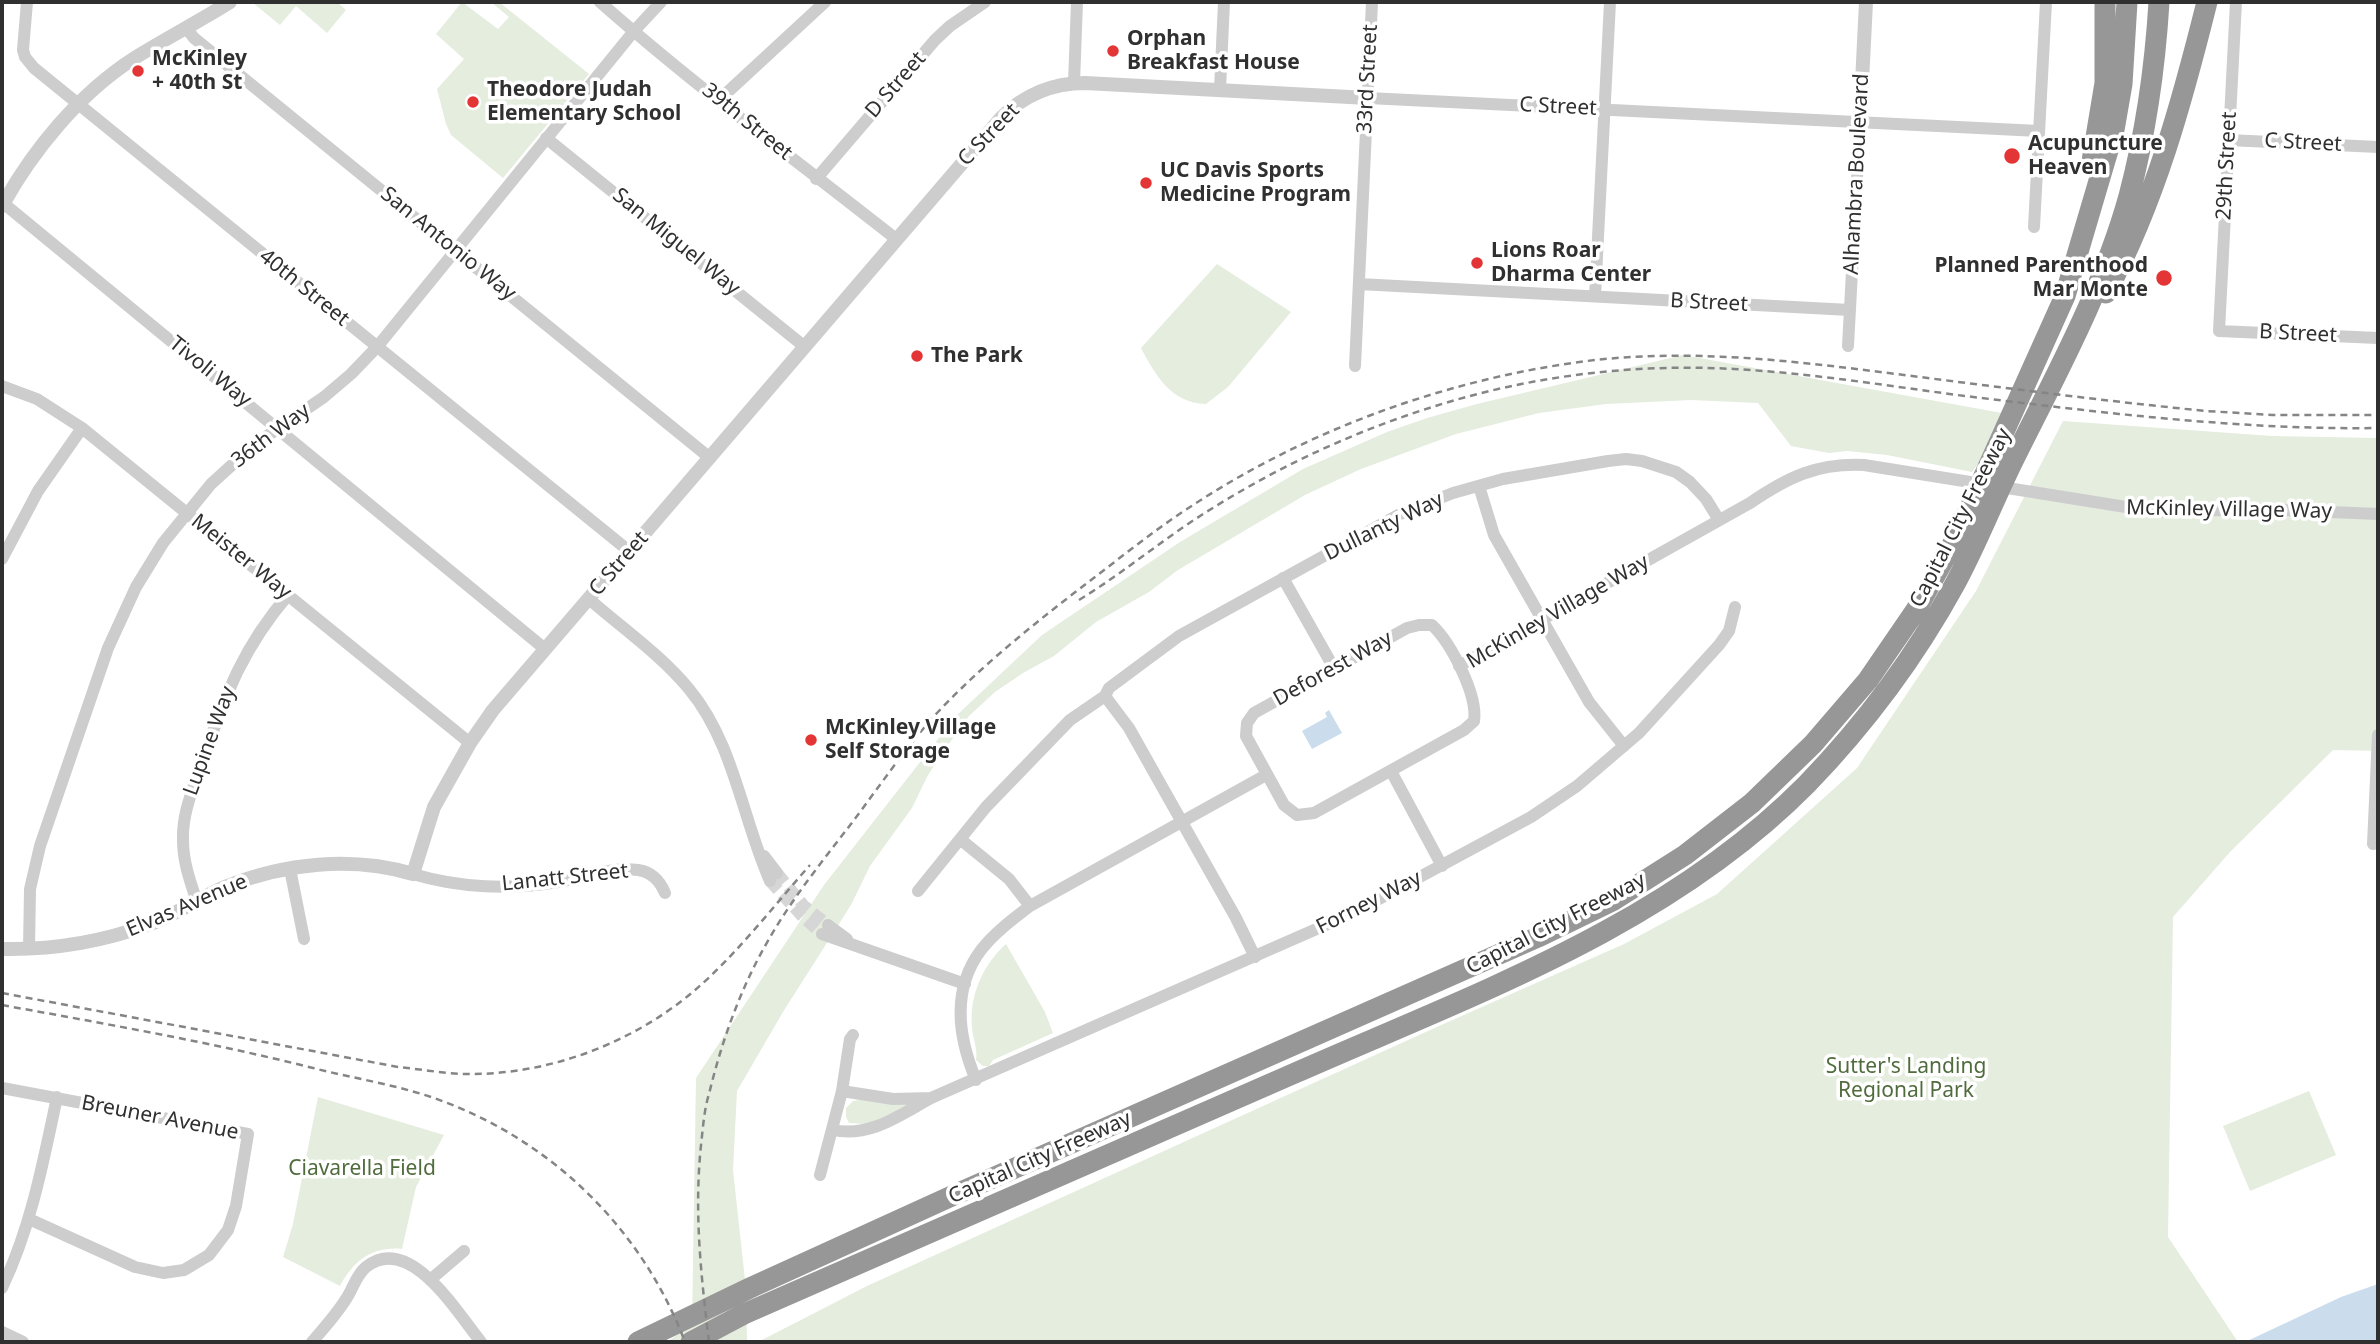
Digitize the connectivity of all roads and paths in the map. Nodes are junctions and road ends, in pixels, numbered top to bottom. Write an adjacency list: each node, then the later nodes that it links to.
1 (27, 2): 24 (street, 40th Street)
2 (230, 2): 18 (street)
3 (600, 2): 19 (street, 39th Street)
4 (661, 2): 19 (street, 36th Way)
5 (825, 2): 23 (street)
6 (985, 2): 31 (street, D Street)
7 (1077, 2): 20 (street)
8 (1224, 2): 21 (street)
9 (1372, 2): 22 (street, 33rd Street)
10 (1610, 2): 25 (street)
11 (1866, 2): 26 (street, Alhambra Boulevard)
12 (2046, 2): 27 (street)
13 (2105, 2): 46 (highway)
14 (2127, 2): 46 (highway, Capital City Freeway)
15 (2160, 2): 40 (highway, Capital City Freeway)
16 (2207, 2): 40 (highway)
17 (2236, 2): 29 (street, 29th Street)
18 (187, 29): 24 (street); 35 (street, San Antonio Way)
19 (634, 31): 23 (street, 39th Street); 28 (street, 36th Way)
20 (1074, 83): 21 (street, C Street); 34 (street, C Street)
21 (1220, 89): 22 (street, C Street)
22 (1367, 98): 25 (street, C Street); 36 (street, 33rd Street)
23 (719, 100): 31 (street, 39th Street)
24 (79, 105): 32 (street); 43 (street, 40th Street)
25 (1604, 109): 26 (street, C Street); 37 (street)
26 (1860, 122): 27 (street, C Street); 38 (street, Alhambra Boulevard)
27 (2039, 131): 33 (street)
28 (546, 138): 35 (street, 36th Way); 44 (street, San Miguel Way)
29 (2228, 140): 30 (street, C Street); 39 (street, 29th Street)
30 (2378, 147)
31 (816, 178): 34 (street, 39th Street)
32 (3, 205): 49 (street, Tivoli Way)
33 (2034, 227)
34 (896, 239): 44 (street, C Street)
35 (455, 251): 43 (street, 36th Way); 50 (street, San Antonio Way)
36 (1359, 284): 37 (street, B Street); 45 (street, 33rd Street)
37 (1595, 296): 38 (street, B Street)
38 (1850, 310): 42 (street, Alhambra Boulevard)
39 (2218, 331): 41 (street, B Street)
40 (2076, 336): 105 (highway, Capital City Freeway)
41 (2378, 338)
42 (1848, 346)
43 (377, 347): 49 (street, 36th Way); 55 (street, 40th Street)
44 (805, 347): 50 (street, C Street)
45 (1355, 366)
46 (2033, 371): 104 (highway, Capital City Freeway)
47 (2, 386): 48 (street, Meister Way)
48 (82, 428): 52 (street, Meister Way); 56 (street)
49 (279, 428): 52 (street, 36th Way); 62 (street, Tivoli Way)
50 (710, 458): 55 (street, C Street)
51 (1479, 486): 54 (street, Dullanty Way); 57 (street, Dullanty Way); 61 (street)
52 (186, 512): 58 (street, Meister Way); 85 (street, 36th Way)
53 (2378, 514): 54 (street, McKinley Village Way)
54 (1719, 520): 61 (street, McKinley Village Way)
55 (629, 551): 59 (street, C Street)
56 (2, 559)
57 (1283, 578): 64 (street); 65 (street, Dullanty Way)
58 (288, 595): 67 (street, Meister Way); 80 (street, Lupine Way)
59 (589, 599): 62 (street, C Street); 77 (street)
60 (1735, 607): 68 (street, Forney Way)
61 (1543, 619): 63 (street, McKinley Village Way); 68 (street)
62 (545, 649): 67 (street, C Street)
63 (1459, 666): 64 (street, Deforest Way); 69 (street, McKinley Village Way)
64 (1335, 670): 70 (street, Deforest Way)
65 (1105, 696): 71 (street); 72 (street, Dullanty Way)
66 (2378, 735): 73 (street)
67 (470, 743): 76 (street, C Street)
68 (1624, 746): 74 (street, Forney Way)
69 (1391, 771): 70 (street, McKinley Village Way); 74 (street)
70 (1266, 775): 71 (street)
71 (1182, 820): 81 (street); 86 (street)
72 (960, 839): 78 (street, Dullanty Way); 81 (street)
73 (2372, 844)
74 (1442, 866): 86 (street, Forney Way)
75 (290, 869): 76 (street, Elvas Avenue); 80 (street, Elvas Avenue); 83 (street)
76 (413, 874): 79 (street, Lanatt Street)
77 (773, 877)
78 (918, 891)
79 (665, 893)
80 (197, 902): 85 (street, Elvas Avenue)
81 (1030, 906): 87 (street)
82 (825, 930): 87 (street)
83 (304, 939)
84 (2, 949): 85 (street, Elvas Avenue)
85 (29, 949)
86 (1255, 957): 89 (street, Forney Way)
87 (965, 984): 89 (street)
88 (853, 1035): 91 (street)
89 (975, 1080): 93 (street, Forney Way)
90 (2, 1088): 92 (street, Breuner Avenue)
91 (842, 1091): 93 (street, Forney Way); 94 (street)
92 (57, 1097): 96 (street); 96 (street, Breuner Avenue)
93 (931, 1098): 94 (street, Forney Way)
94 (833, 1130): 95 (street)
95 (820, 1175)
96 (29, 1219): 99 (street)
97 (464, 1251): 98 (street)
98 (430, 1280): 102 (street); 103 (street)
99 (2, 1288)
100 (2, 1332): 101 (street)
101 (23, 1342)
102 (312, 1342)
103 (481, 1342)
104 (638, 1342)
105 (691, 1342)

